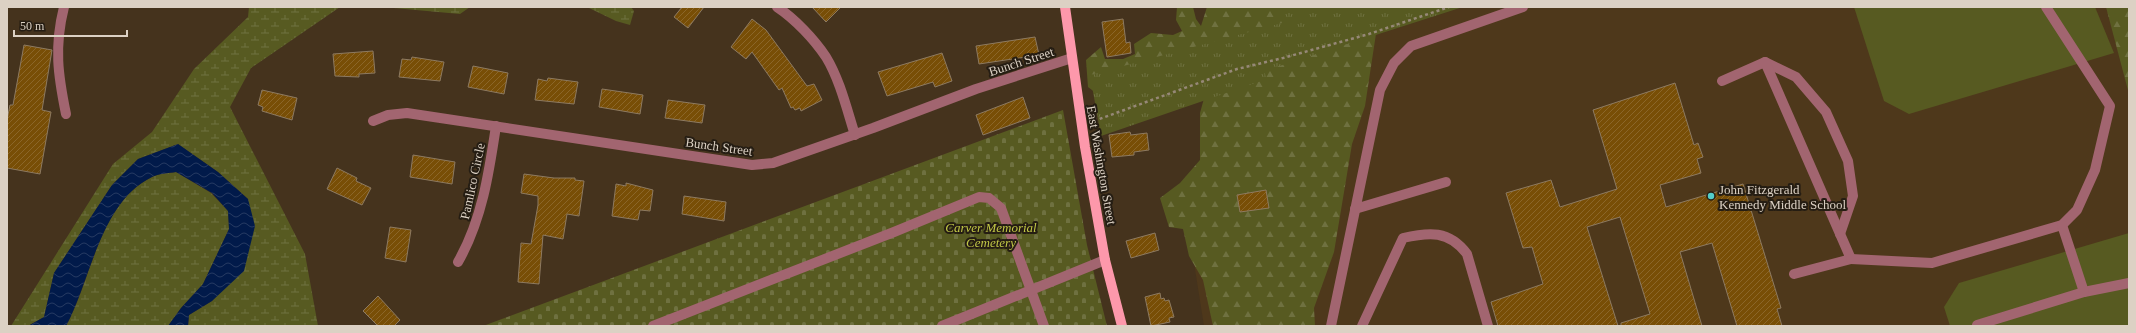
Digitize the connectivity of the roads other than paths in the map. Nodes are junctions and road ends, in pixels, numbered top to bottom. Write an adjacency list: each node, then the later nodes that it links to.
1 (64, 7): 9 (street)
2 (779, 7): 12 (street)
3 (1065, 7): 6 (main road, East Washington Street)
4 (1523, 7): 14 (street)
5 (2046, 7): 15 (street)
6 (1072, 58): 12 (street, Bunch Street); 18 (main road, East Washington Street)
7 (1765, 62): 8 (street); 16 (street); 16 (street)
8 (1722, 81)
9 (66, 114)
10 (373, 121): 11 (street, Bunch Street)
11 (496, 126): 12 (street, Bunch Street); 19 (street, Pamlico Circle)
12 (855, 135)
13 (1446, 182): 14 (street)
14 (1356, 209): 29 (street)
15 (2062, 225): 17 (street); 23 (street)
16 (1840, 234): 17 (street)
17 (1851, 259): 20 (street)
18 (1106, 260): 22 (street); 28 (main road, East Washington Street)
19 (458, 262)
20 (1794, 274)
21 (2129, 283): 23 (street)
22 (1031, 291): 25 (street); 26 (street); 27 (street)
23 (2084, 292): 24 (street)
24 (1977, 325)
25 (653, 326)
26 (942, 326)
27 (1044, 326)
28 (1122, 326)
29 (1331, 326)
30 (1362, 326): 31 (street)
31 (1488, 326)

